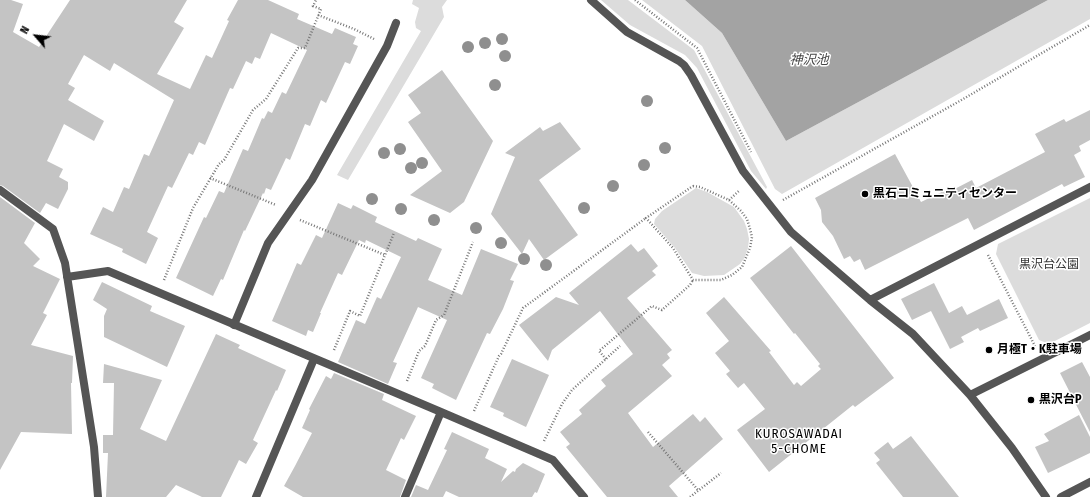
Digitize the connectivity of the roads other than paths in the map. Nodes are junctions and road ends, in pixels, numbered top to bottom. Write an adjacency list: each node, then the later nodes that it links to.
1 (591, 0): 6 (street)
2 (396, 23): 7 (street)
3 (1090, 187): 6 (street)
4 (0, 190): 5 (street)
5 (67, 277): 7 (street); 13 (street)
6 (870, 300): 10 (street)
7 (234, 325): 9 (street)
8 (1090, 335): 10 (street)
9 (314, 359): 11 (street); 14 (street)
10 (970, 395): 17 (street)
11 (441, 412): 15 (street); 16 (street)
12 (1090, 482): 18 (street)
13 (98, 497)
14 (256, 497)
15 (405, 497)
16 (584, 497)
17 (1046, 497)
18 (1061, 497)

